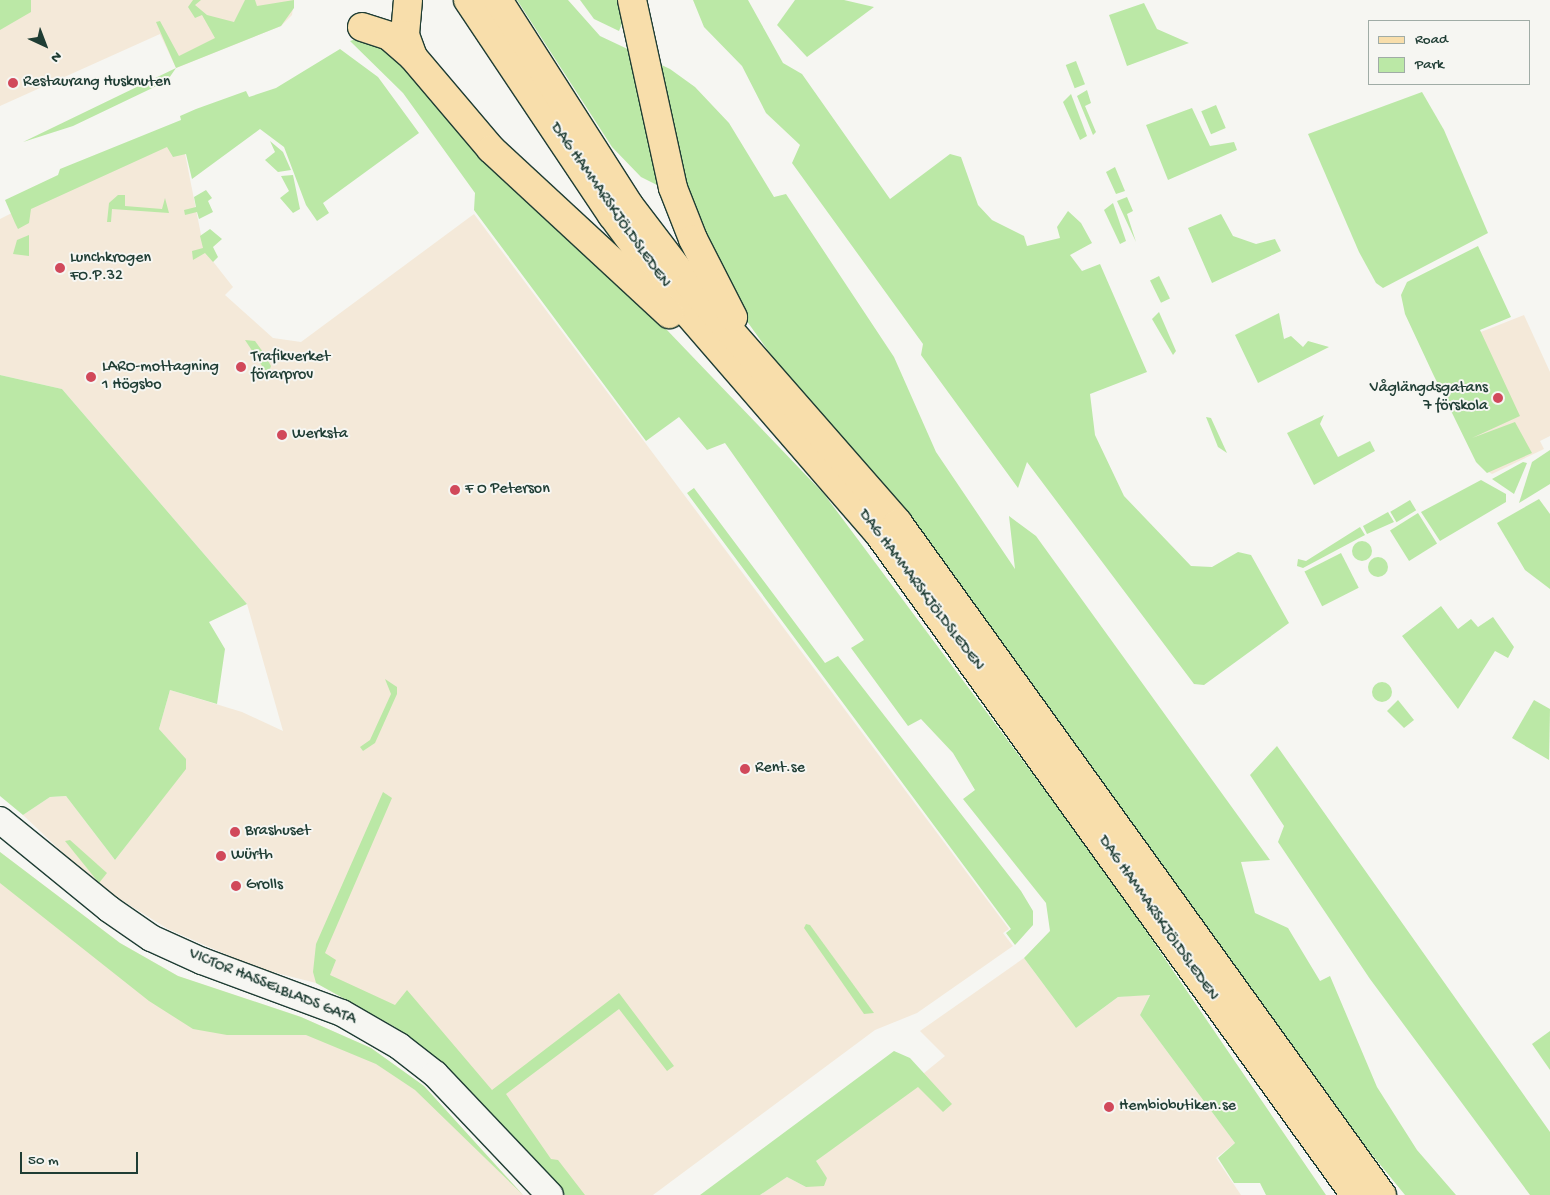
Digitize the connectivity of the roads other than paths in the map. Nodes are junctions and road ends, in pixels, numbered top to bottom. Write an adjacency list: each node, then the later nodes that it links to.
1 (408, 0): 6 (main road)
2 (468, 0): 8 (main road, DAG HAMMARSKJÖLDSLEDEN)
3 (498, 0): 7 (main road, DAG HAMMARSKJÖLDSLEDEN)
4 (635, 13): 7 (main road)
5 (362, 27): 6 (main road)
6 (413, 57): 8 (main road)
7 (757, 359): 10 (main road, DAG HAMMARSKJÖLDSLEDEN)
8 (764, 400): 10 (main road, DAG HAMMARSKJÖLDSLEDEN)
9 (0, 820): 11 (street, VICTOR HASSELBLADS GATA)
10 (1354, 1186): 12 (main road)
11 (550, 1195)
12 (1383, 1195)

